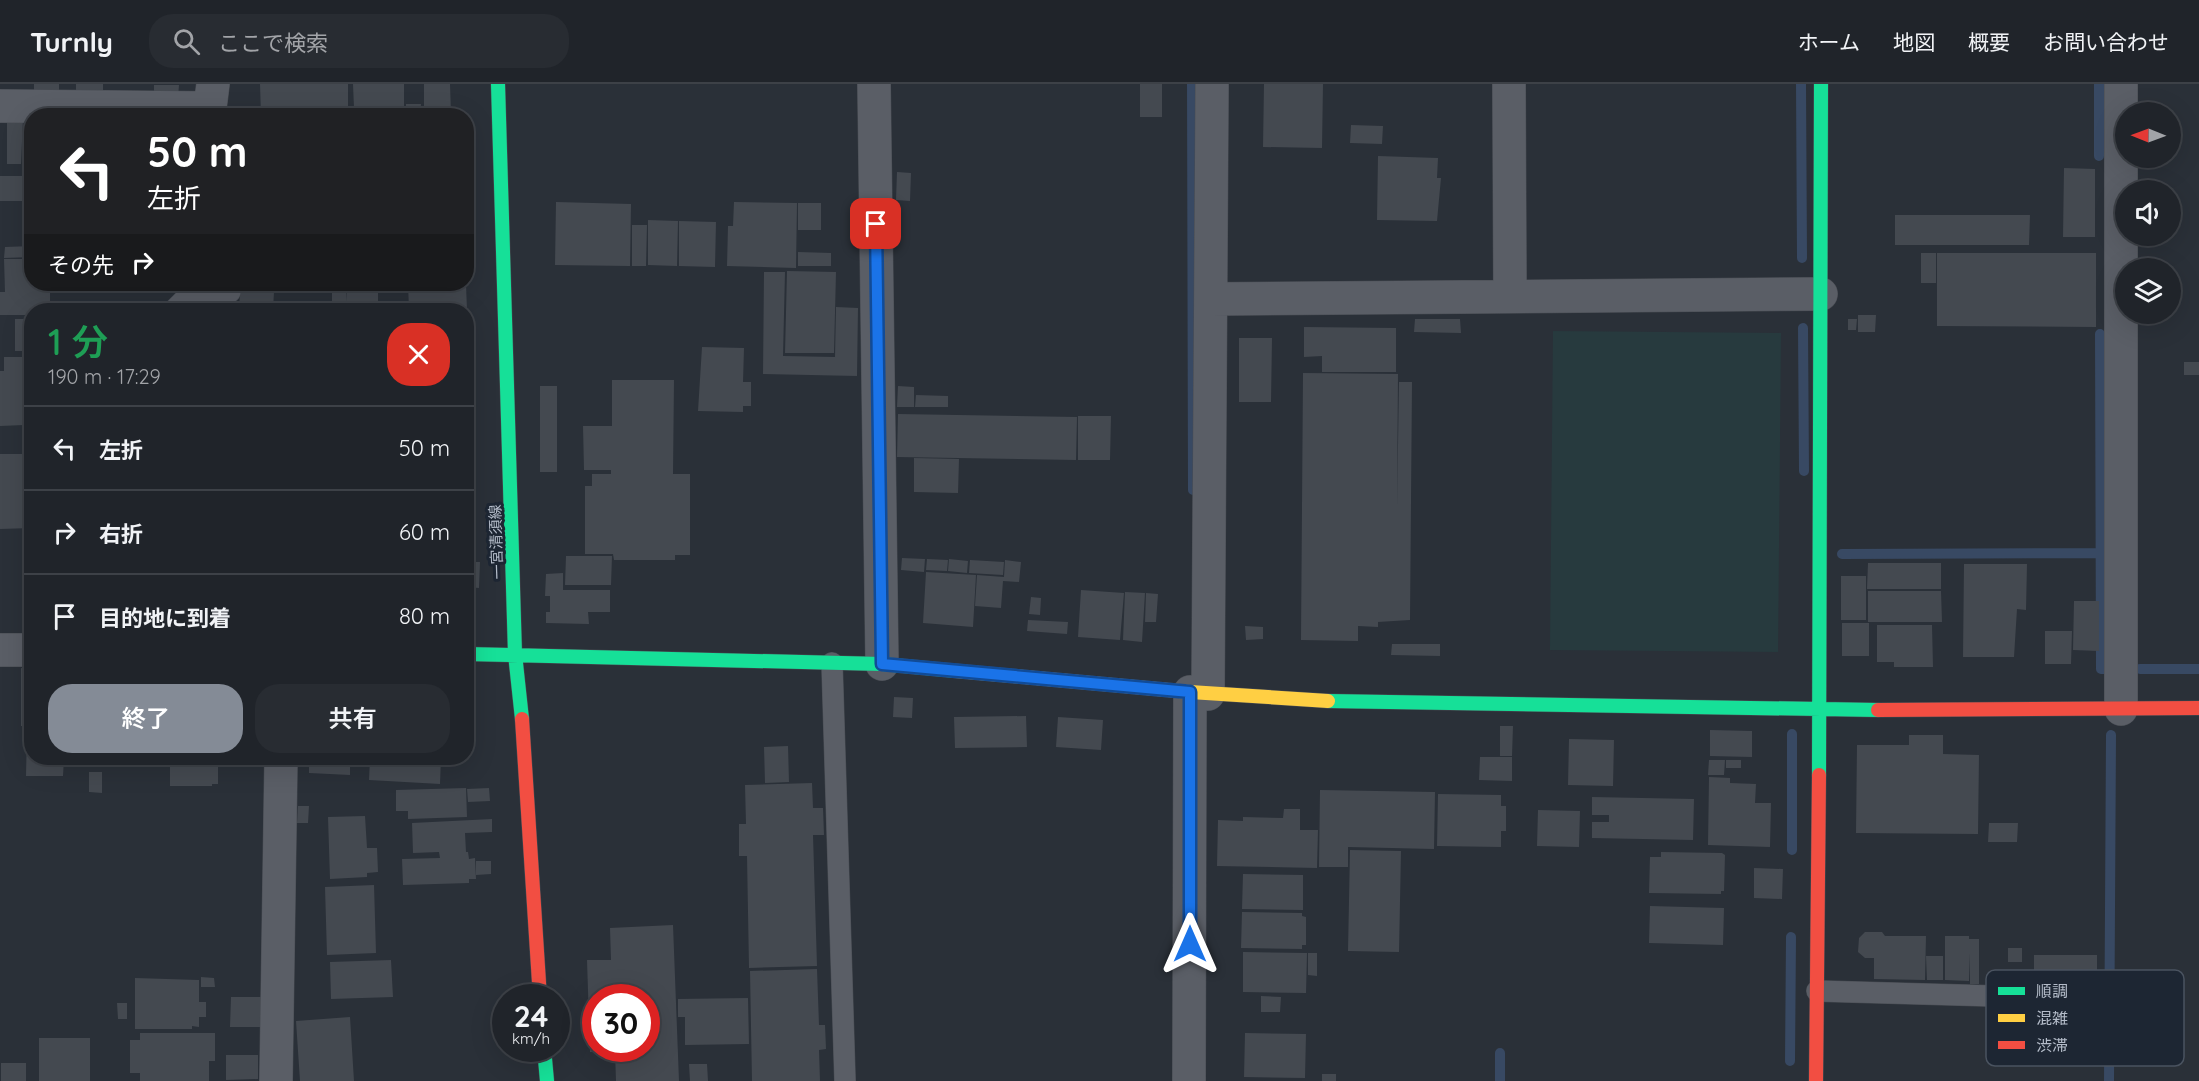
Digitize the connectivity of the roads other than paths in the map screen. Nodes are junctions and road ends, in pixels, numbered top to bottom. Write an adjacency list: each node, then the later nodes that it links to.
1 (213, 84): 8 (street)
2 (498, 84): 17 (street, 一宮清須線)
3 (874, 84): 19 (street)
4 (1212, 84): 12 (street)
5 (1509, 84): 11 (street)
6 (1821, 84): 10 (street)
7 (2121, 84): 22 (street)
8 (0, 106)
9 (230, 292): 13 (lane)
10 (1821, 294): 11 (street); 23 (street)
11 (1510, 296): 12 (street)
12 (1211, 299): 20 (street)
13 (182, 303)
14 (0, 650): 15 (street)
15 (24, 650)
16 (474, 654): 17 (street)
17 (515, 654): 18 (street); 25 (street, 一宮清須線)
18 (832, 663): 19 (street); 31 (lane)
19 (882, 664): 20 (street)
20 (1199, 693): 23 (street); 32 (street)
21 (2199, 708): 22 (street)
22 (2121, 709): 23 (street)
23 (1820, 710): 26 (street)
24 (281, 765): 29 (street)
25 (539, 984)
26 (1817, 991): 27 (lane); 33 (street)
27 (1986, 996)
28 (545, 1062): 30 (street)
29 (276, 1081)
30 (547, 1081)
31 (845, 1081)
32 (1190, 1081)
33 (1816, 1081)

